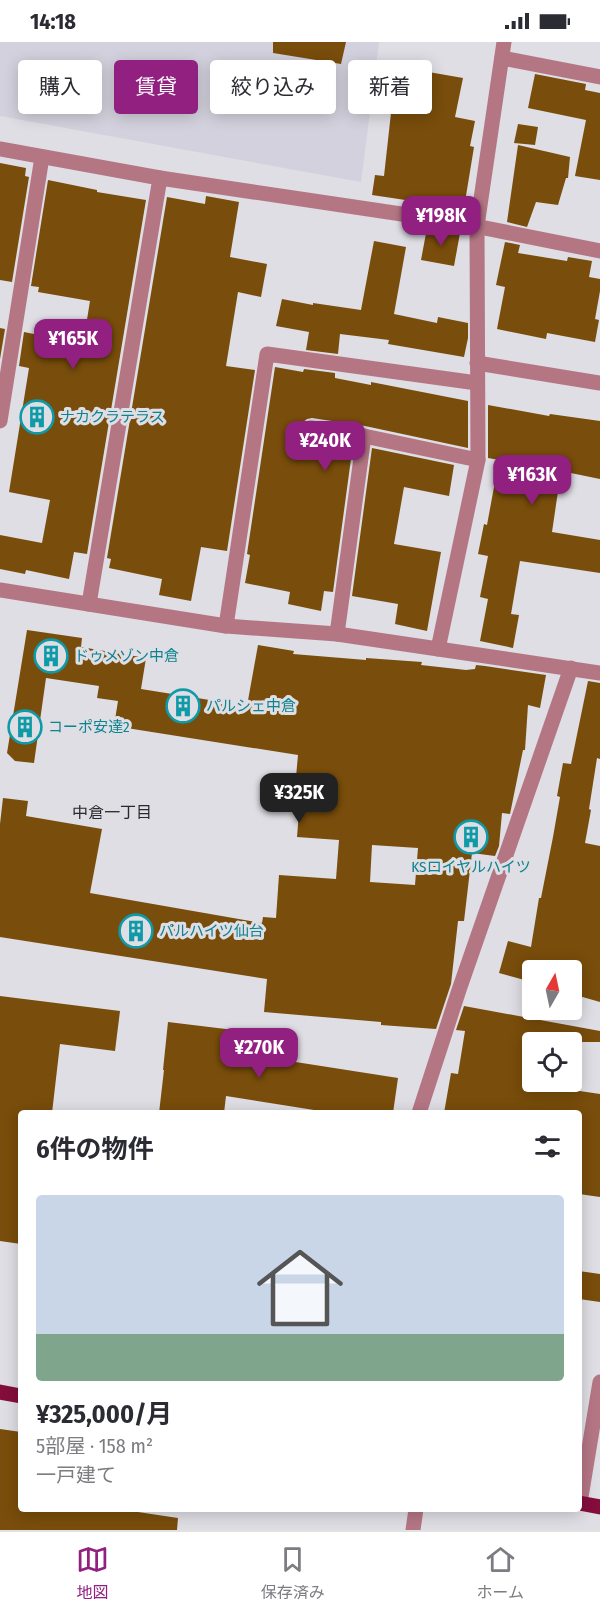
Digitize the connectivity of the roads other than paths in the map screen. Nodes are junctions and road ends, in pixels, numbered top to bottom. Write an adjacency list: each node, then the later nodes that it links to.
1 (504, 42): 2 (street)
2 (502, 58): 3 (street); 7 (street)
3 (600, 77)
4 (0, 149): 5 (street)
5 (42, 157): 6 (street); 12 (street)
6 (160, 178): 7 (street); 17 (street)
7 (477, 226): 8 (street); 9 (street)
8 (600, 251)
9 (477, 363): 10 (street); 11 (street)
10 (477, 383): 15 (street); 18 (street)
11 (600, 383)
12 (0, 421)
13 (311, 429): 14 (street)
14 (364, 436): 15 (street); 19 (street)
15 (478, 460): 20 (street)
16 (0, 590): 17 (street)
17 (89, 604): 18 (street)
18 (226, 626): 19 (street)
19 (337, 634): 20 (street)
20 (438, 649): 21 (street)
21 (572, 668): 22 (street); 23 (street)
22 (600, 673)
23 (420, 1110)
24 (600, 1382): 27 (street)
25 (0, 1392): 26 (main road)
26 (18, 1395)
27 (582, 1491)
28 (582, 1503): 29 (main road)
29 (600, 1506)
30 (416, 1512): 31 (street)
31 (413, 1530)

